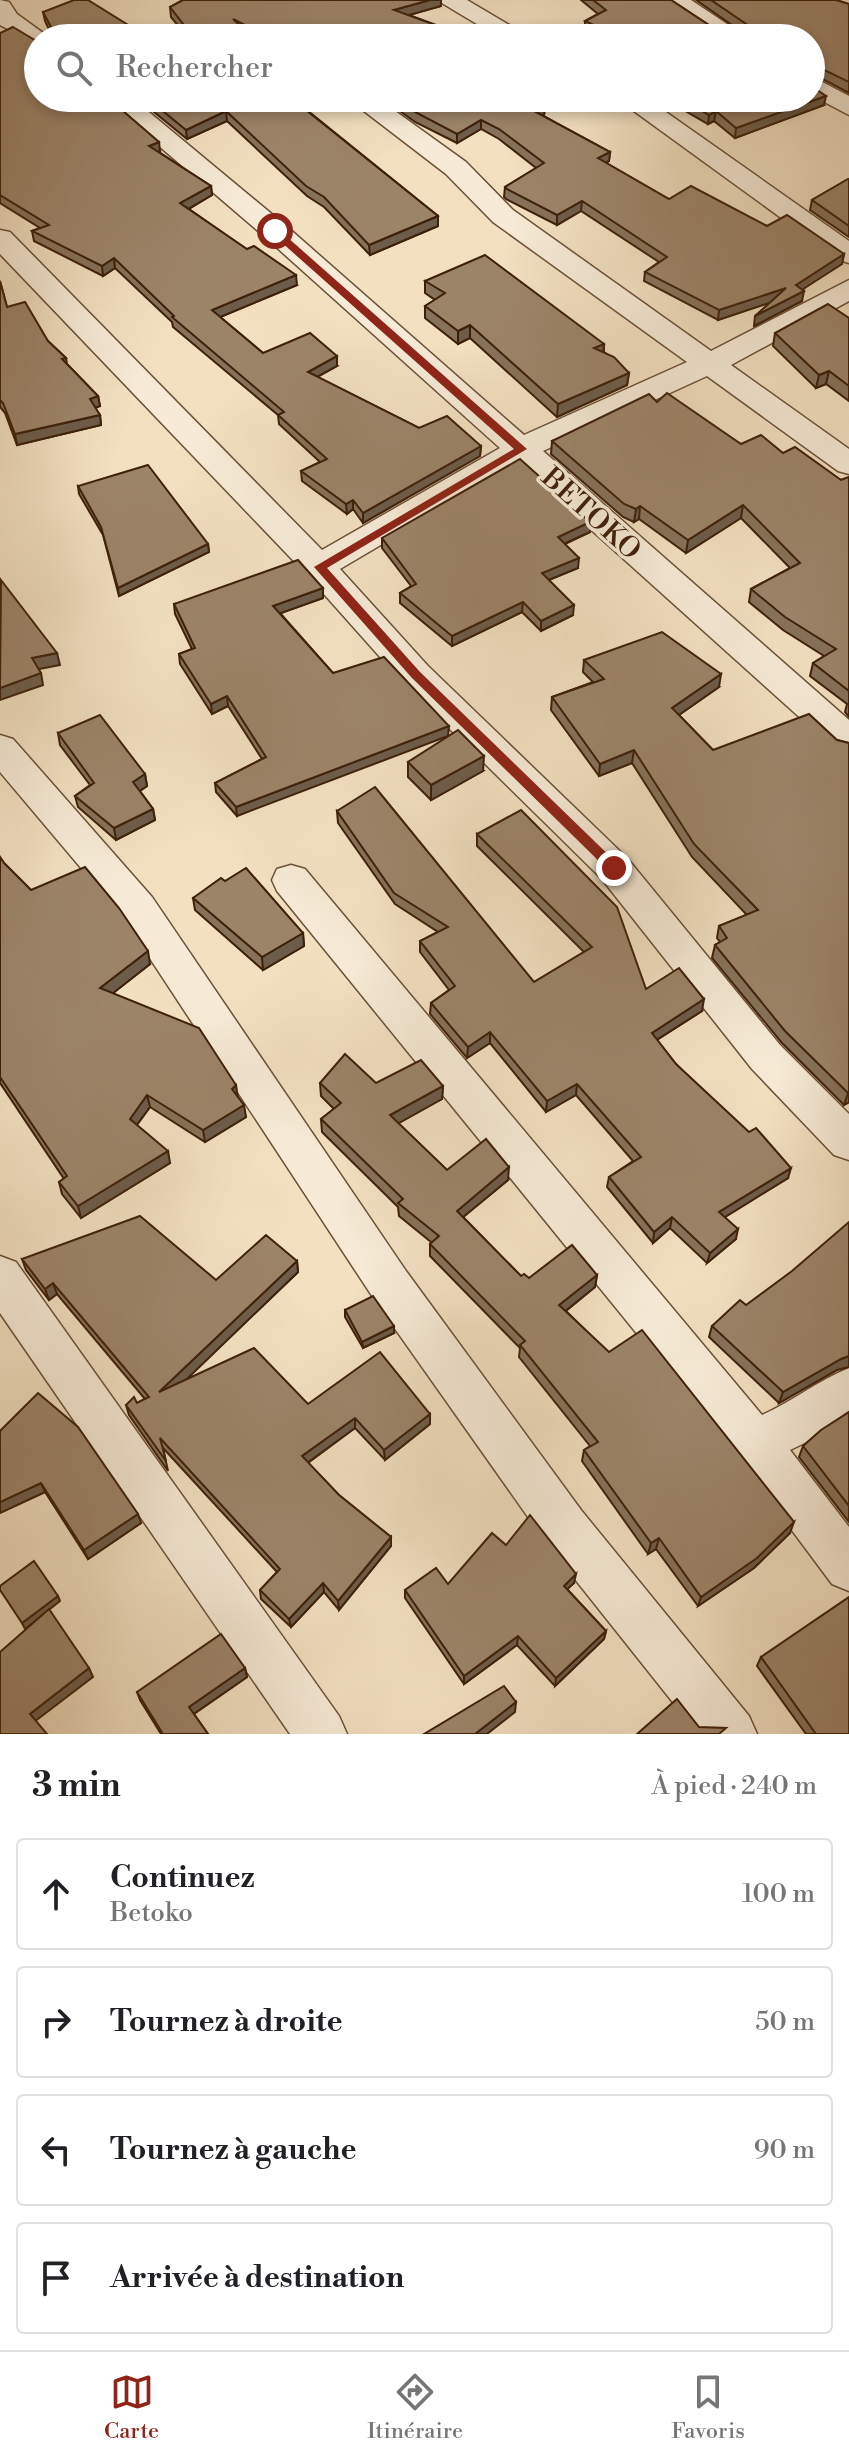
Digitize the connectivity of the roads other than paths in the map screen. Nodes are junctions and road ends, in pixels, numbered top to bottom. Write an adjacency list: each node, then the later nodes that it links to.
1 (449, 0): 6 (street)
2 (674, 0): 7 (street)
3 (838, 0): 4 (street)
4 (849, 5)
5 (0, 7): 8 (street)
6 (493, 24)
7 (713, 24)
8 (24, 29)
9 (825, 92): 10 (street)
10 (849, 107)
11 (133, 112): 18 (street, BETOKO)
12 (379, 112): 17 (street)
13 (649, 112): 15 (street)
14 (0, 238): 20 (street)
15 (849, 254)
16 (849, 289): 17 (street)
17 (709, 364): 18 (street); 19 (street)
18 (521, 449): 20 (street); 21 (street, BETOKO)
19 (849, 464)
20 (319, 567): 24 (street)
21 (849, 741)
22 (0, 748): 30 (street)
23 (291, 880): 27 (street)
24 (849, 1142)
25 (0, 1276): 29 (street)
26 (849, 1390): 27 (street)
27 (755, 1442): 28 (street)
28 (849, 1567)
29 (321, 1734)
30 (731, 1734)

